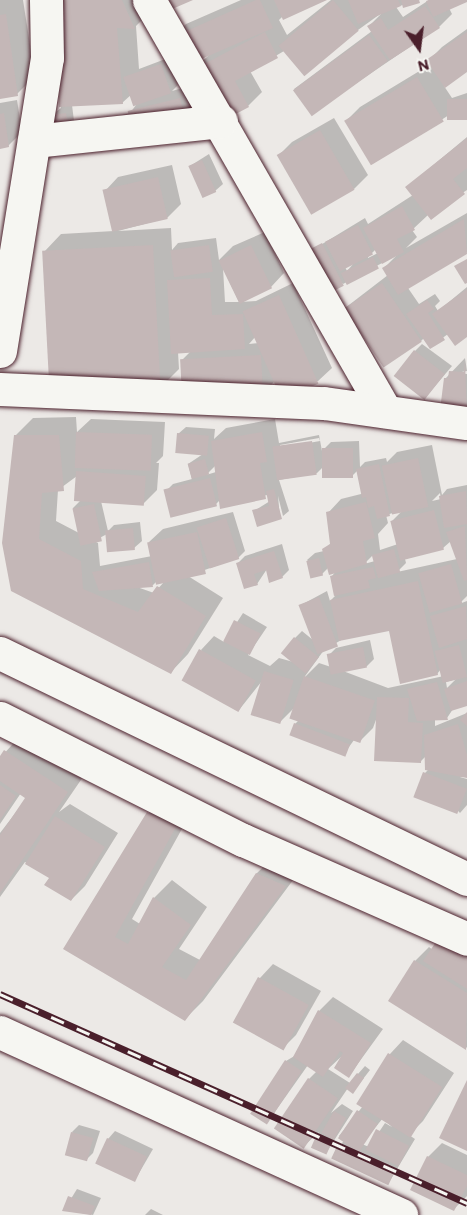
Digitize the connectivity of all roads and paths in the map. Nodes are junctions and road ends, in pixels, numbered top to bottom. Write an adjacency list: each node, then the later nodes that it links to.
1 (46, 0): 4 (street)
2 (149, 0): 3 (street)
3 (221, 121): 4 (street); 7 (street)
4 (34, 141): 5 (street)
5 (0, 351)
6 (0, 389): 7 (street)
7 (384, 411): 8 (street)
8 (467, 423)
9 (0, 652): 11 (street)
10 (0, 718): 12 (street)
11 (467, 879)
12 (467, 939)
13 (0, 1032): 14 (street)
14 (401, 1215)

